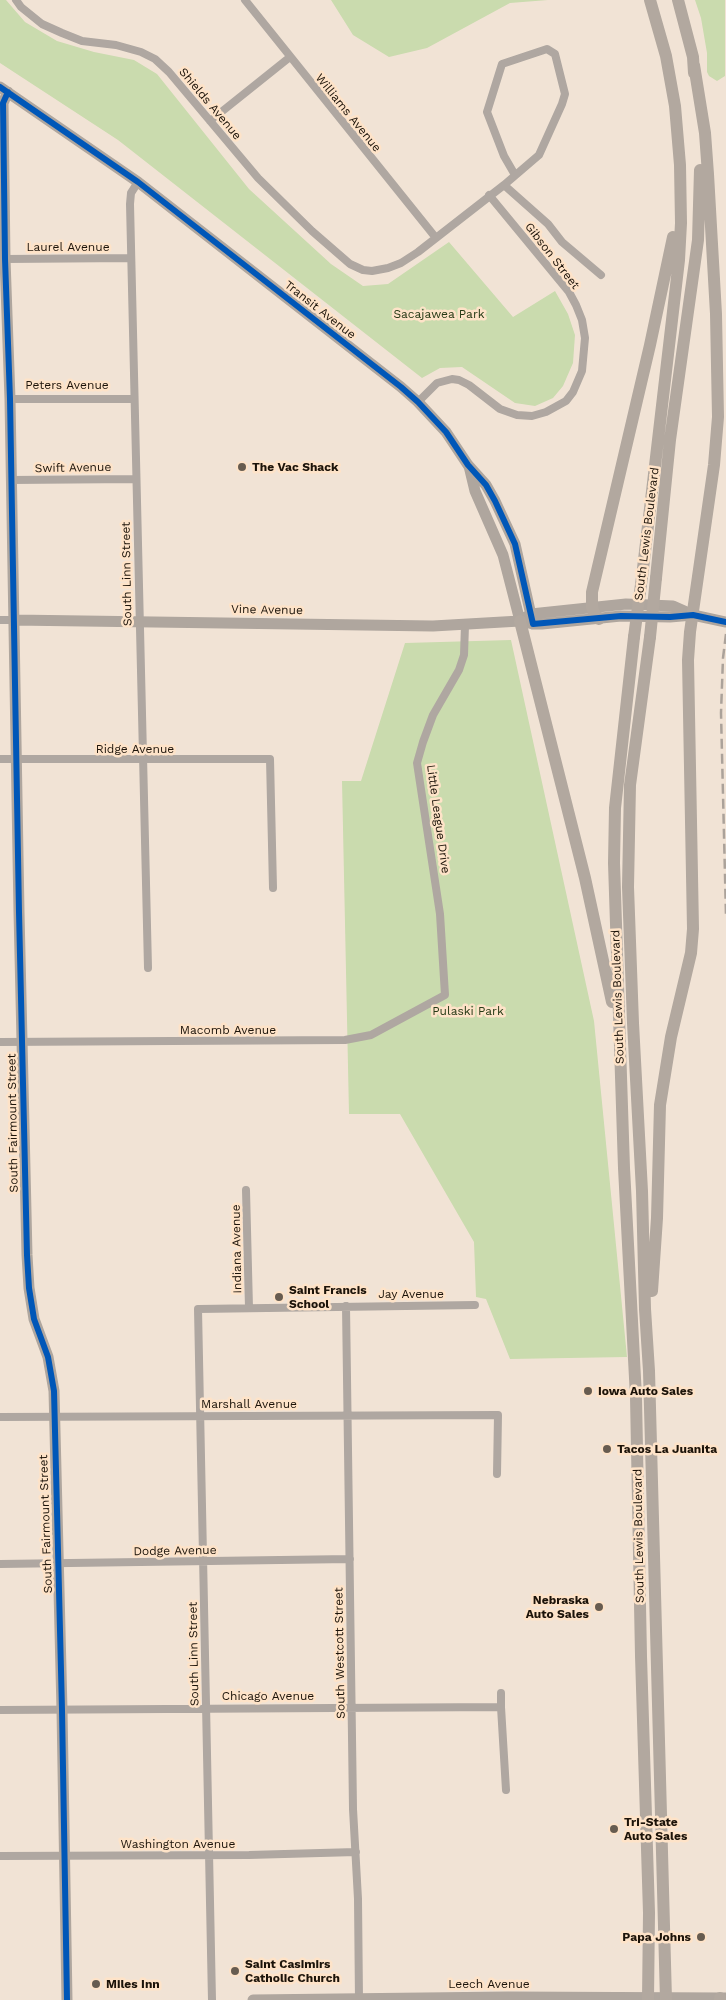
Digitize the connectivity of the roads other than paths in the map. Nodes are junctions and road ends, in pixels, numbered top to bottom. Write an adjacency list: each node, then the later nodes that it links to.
1 (16, 0): 8 (street, Shields Avenue)
2 (245, 0): 5 (street, Williams Avenue)
3 (650, 0): 12 (main road, South Lewis Boulevard)
4 (678, 0): 6 (main road, South Lewis Boulevard)
5 (290, 57): 8 (street); 14 (street, Williams Avenue)
6 (694, 65): 24 (main road); 46 (main road, South Lewis Boulevard, bridge)
7 (4, 90): 10 (street, Transit Avenue); 15 (street, South Fairmount Street)
8 (210, 122): 14 (street, Shields Avenue)
9 (515, 175): 9 (street); 11 (street)
10 (138, 182): 16 (street, South Linn Street); 20 (street, Transit Avenue)
11 (504, 185): 13 (street); 17 (street)
12 (681, 192): 23 (main road); 40 (main road, South Lewis Boulevard, bridge)
13 (489, 195): 14 (street); 20 (street, Gibson Street)
14 (436, 238)
15 (6, 258): 16 (street, Laurel Avenue); 18 (street, South Fairmount Street)
16 (131, 258): 19 (street, South Linn Street)
17 (601, 275)
18 (5, 399): 19 (street, Peters Avenue); 22 (street, South Fairmount Street)
19 (134, 399): 21 (street, South Linn Street)
20 (418, 402): 28 (street, Transit Avenue)
21 (136, 478): 22 (street, Swift Avenue); 29 (street, South Linn Street)
22 (10, 480): 27 (street, South Fairmount Street)
23 (592, 607): 24 (street); 25 (main road); 28 (street)
24 (693, 615): 25 (street); 30 (street); 46 (main road)
25 (599, 619): 28 (street)
26 (0, 620): 27 (street, Vine Avenue)
27 (14, 620): 29 (street, Vine Avenue); 33 (street, South Fairmount Street)
28 (528, 620): 31 (street, Vine Avenue); 40 (main road)
29 (140, 622): 31 (street, Vine Avenue); 34 (street, South Linn Street)
30 (726, 622)
31 (465, 625): 37 (street, Little League Drive)
32 (0, 759): 33 (street, Ridge Avenue)
33 (16, 759): 34 (street, Ridge Avenue); 39 (street, South Fairmount Street)
34 (143, 760): 35 (street, Ridge Avenue); 36 (street, South Linn Street)
35 (273, 888)
36 (148, 968)
37 (445, 995): 39 (street, Macomb Avenue)
38 (0, 1042): 39 (street, Macomb Avenue)
39 (22, 1042): 50 (street, South Fairmount Street)
40 (620, 1054): 67 (main road, South Lewis Boulevard)
41 (246, 1190): 45 (street, Indiana Avenue)
42 (475, 1305): 43 (street, Jay Avenue)
43 (346, 1306): 45 (street, Jay Avenue); 48 (street, South Westcott Street)
44 (198, 1308): 45 (street, Jay Avenue); 47 (street, South Linn Street)
45 (249, 1308)
46 (650, 1371): 71 (main road, South Lewis Boulevard)
47 (200, 1415): 48 (street, Marshall Avenue); 50 (street, Marshall Avenue); 53 (street, South Linn Street)
48 (348, 1415): 51 (street, Marshall Avenue); 52 (street, South Westcott Street)
49 (0, 1417): 50 (street, Marshall Avenue)
50 (55, 1418): 54 (street, South Fairmount Street)
51 (497, 1474)
52 (350, 1559): 53 (street, Dodge Avenue); 57 (street, South Westcott Street)
53 (203, 1562): 54 (street, Dodge Avenue); 58 (street, South Linn Street)
54 (58, 1563): 55 (street, Dodge Avenue); 61 (street, South Fairmount Street)
55 (0, 1564)
56 (501, 1694): 59 (street)
57 (352, 1707): 58 (street, Chicago Avenue); 59 (street, Chicago Avenue); 63 (street, South Westcott Street)
58 (206, 1708): 61 (street, Chicago Avenue); 64 (street, South Linn Street)
59 (501, 1708): 62 (street)
60 (0, 1710): 61 (street, Chicago Avenue)
61 (62, 1710): 66 (street, South Fairmount Street)
62 (506, 1790)
63 (356, 1852): 64 (street, Washington Avenue); 69 (street, South Westcott Street)
64 (209, 1855): 66 (street, Washington Avenue); 73 (street, South Linn Street)
65 (0, 1856): 66 (street, Washington Avenue)
66 (64, 1856): 72 (street, South Fairmount Street)
67 (648, 1998): 70 (street, Leech Avenue); 71 (street, Leech Avenue)
68 (722, 1998): 71 (street, Leech Avenue)
69 (359, 1999): 70 (street, Leech Avenue); 74 (street, Leech Avenue)
70 (508, 1999)
71 (667, 1999)
72 (67, 2000)
73 (212, 2000)
74 (253, 2000)

